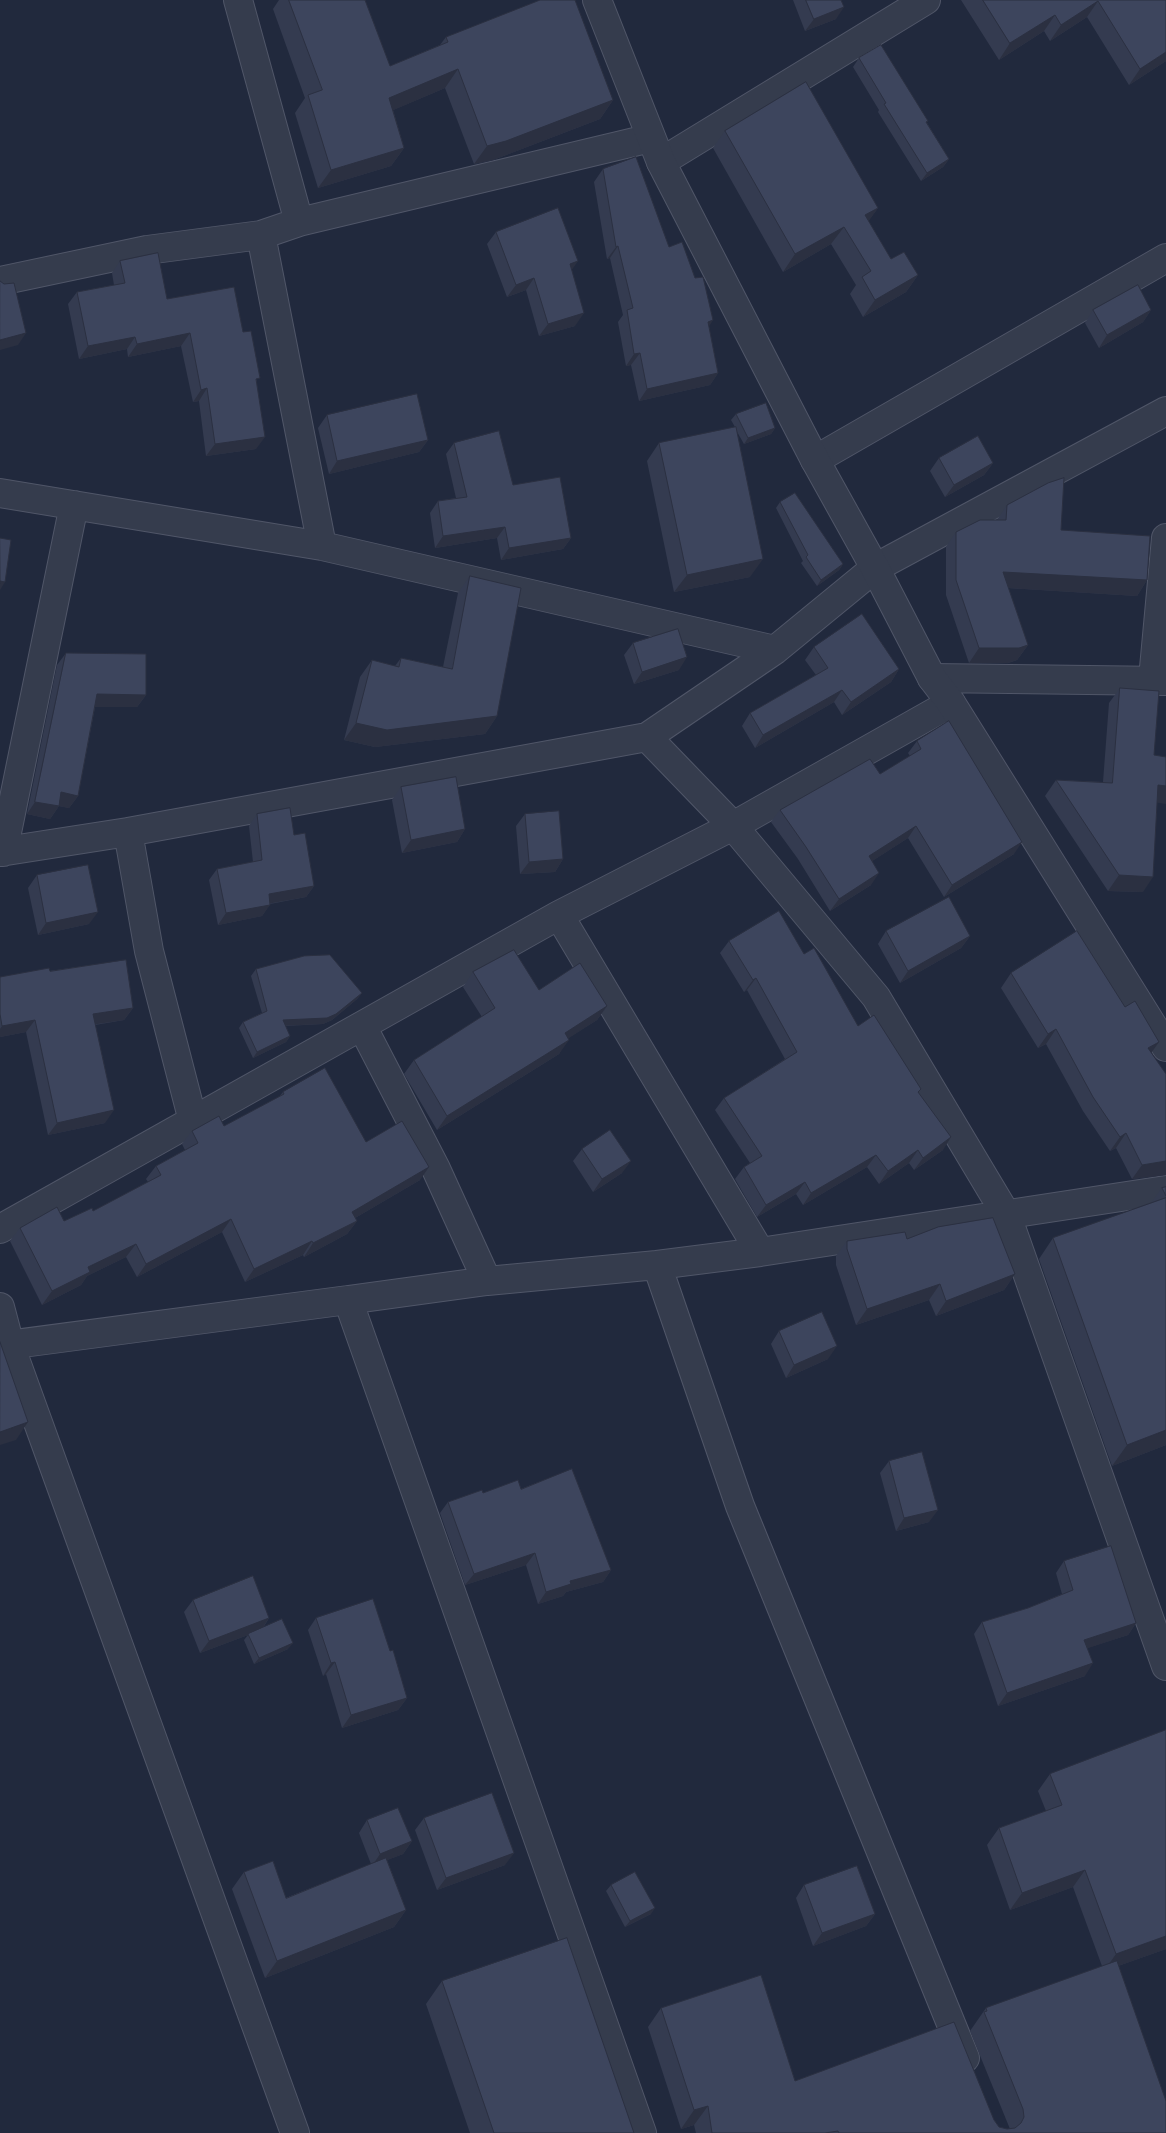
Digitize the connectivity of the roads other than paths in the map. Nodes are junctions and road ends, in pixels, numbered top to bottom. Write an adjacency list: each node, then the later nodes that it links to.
1 (238, 0): 5 (street)
2 (597, 0): 4 (street)
3 (926, 0): 4 (street)
4 (656, 150): 5 (street); 10 (street)
5 (299, 222): 6 (street)
6 (261, 235): 8 (street); 14 (street)
7 (1166, 258): 10 (street)
8 (0, 281)
9 (1166, 411): 15 (street)
10 (815, 460): 15 (street)
11 (0, 493): 12 (street)
12 (74, 505): 14 (street); 23 (street)
13 (1166, 538): 18 (street)
14 (322, 546): 16 (street)
15 (875, 568): 16 (street); 17 (street)
16 (775, 650): 20 (street)
17 (932, 678): 18 (street); 19 (street)
18 (1159, 680)
19 (951, 704): 21 (street); 26 (street)
20 (647, 737): 21 (street); 22 (street)
21 (733, 826): 24 (street); 29 (street)
22 (128, 832): 23 (street); 27 (street)
23 (1, 852)
24 (559, 915): 25 (street); 31 (street)
25 (362, 1026): 27 (street); 33 (street)
26 (1166, 1047)
27 (194, 1121): 30 (street)
28 (1166, 1190): 29 (street)
29 (1007, 1216): 31 (street); 37 (street)
30 (0, 1229)
31 (760, 1252): 32 (street)
32 (657, 1265): 33 (street); 38 (street)
33 (487, 1281): 34 (street)
34 (348, 1300): 36 (street); 40 (street)
35 (0, 1307): 36 (street)
36 (5, 1345): 39 (street)
37 (1166, 1666)
38 (973, 2078)
39 (295, 2133)
40 (642, 2133)

